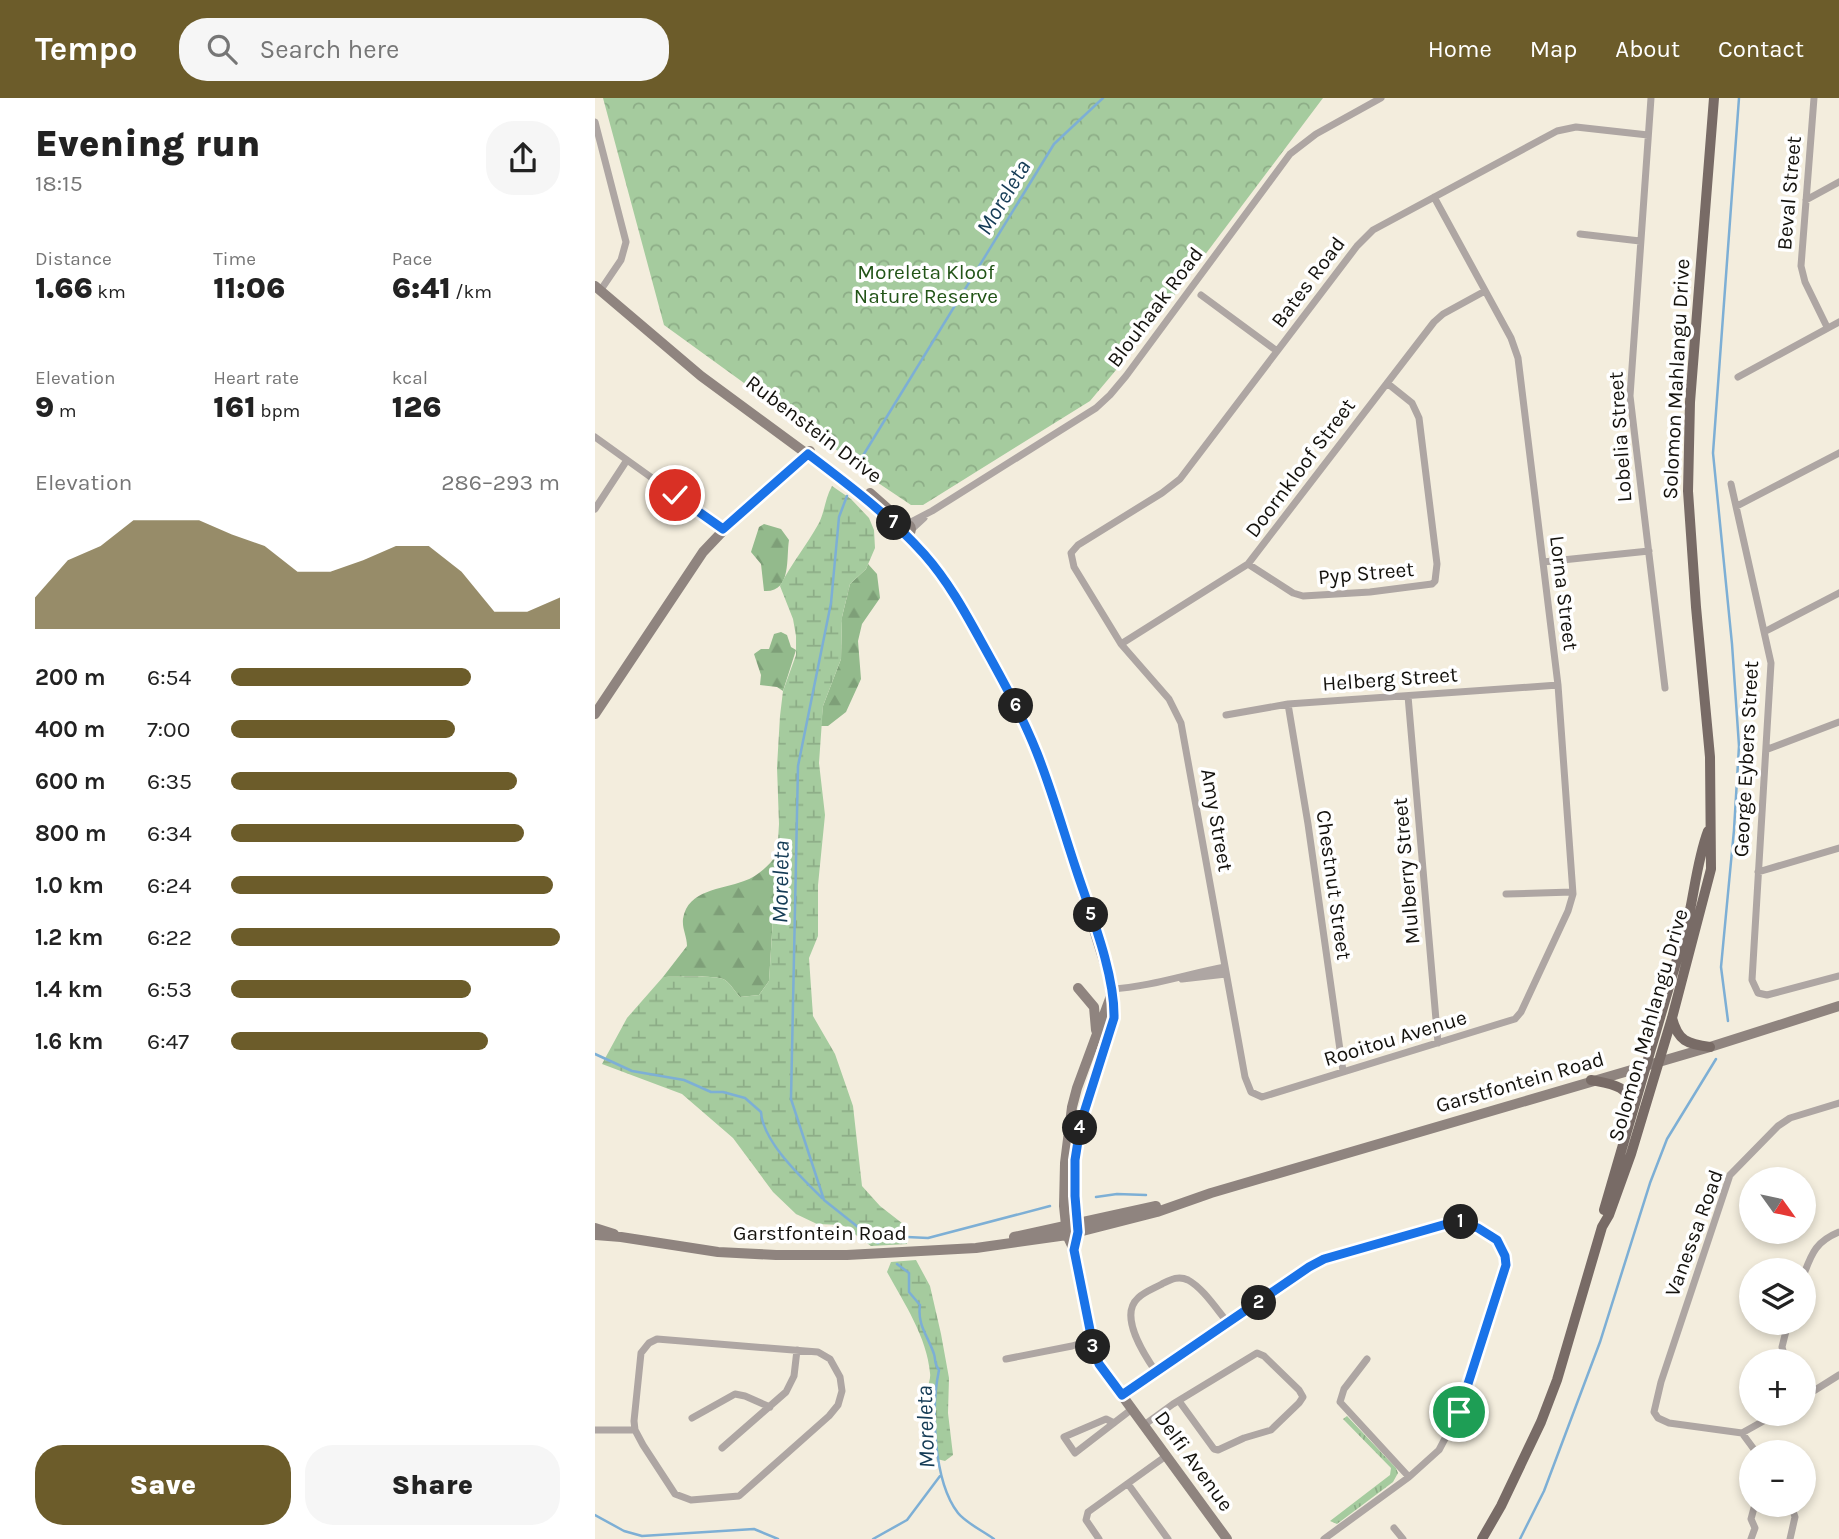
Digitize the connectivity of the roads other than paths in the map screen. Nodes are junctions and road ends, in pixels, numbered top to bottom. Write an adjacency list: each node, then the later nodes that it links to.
1 (1381, 98): 29 (street, Blouhaak Road)
2 (1651, 98): 6 (street, Lobelia Street)
3 (1714, 98): 45 (main road, Solomon Mahlangu Drive)
4 (1814, 98): 10 (street, Beval Street)
5 (595, 122): 7 (street)
6 (1649, 135): 9 (street, Bates Road); 12 (street, Lobelia Street)
7 (599, 152): 13 (street)
8 (1839, 182): 10 (street)
9 (1434, 197): 14 (street, Lorna Street); 18 (street, Bates Road)
10 (1807, 200): 17 (street, Beval Street)
11 (1580, 234): 12 (street)
12 (1640, 241): 30 (street, Lobelia Street)
13 (598, 288): 22 (street, Rubenstein Drive)
14 (1485, 291): 20 (street, Doornkloof Street); 31 (street, Lorna Street)
15 (1201, 295): 18 (street)
16 (1839, 321): 17 (street)
17 (1828, 327): 19 (street)
18 (1277, 351): 33 (street, Bates Road)
19 (1738, 377)
20 (1387, 383): 32 (street, Doornkloof Street); 32 (street, Pyp Street)
21 (595, 437): 24 (street)
22 (810, 451): 28 (street); 29 (street, Rubenstein Drive)
23 (1839, 453): 26 (street)
24 (627, 460): 27 (street); 28 (street)
25 (1731, 484): 26 (street, George Eybers Street)
26 (1737, 506): 35 (street, George Eybers Street)
27 (595, 509)
28 (723, 529): 41 (street)
29 (907, 529): 53 (street, Rubenstein Drive)
30 (1649, 551): 31 (street); 38 (street, Lobelia Street)
31 (1543, 562): 37 (street, Lorna Street)
32 (1248, 564): 36 (street, Doornkloof Street)
33 (1074, 567): 36 (street, Amy Street)
34 (1839, 593): 35 (street)
35 (1766, 631): 44 (street, George Eybers Street)
36 (1121, 644): 50 (street, Amy Street)
37 (1558, 685): 39 (street, Helberg Street); 48 (street, Lorna Street)
38 (1665, 688)
39 (1408, 696): 40 (street, Helberg Street); 58 (street, Mulberry Street)
40 (1287, 704): 42 (street, Helberg Street); 62 (street, Chestnut Street)
41 (595, 714)
42 (1226, 715)
43 (1839, 722): 44 (street)
44 (1768, 749): 47 (street, George Eybers Street)
45 (1709, 828): 56 (main road, Solomon Mahlangu Drive); 61 (main road, Solomon Mahlangu Drive)
46 (1839, 848): 47 (street)
47 (1758, 872): 51 (street, George Eybers Street)
48 (1573, 892): 49 (street); 54 (street, Lorna Street)
49 (1506, 894)
50 (1226, 971): 53 (street); 64 (street, Amy Street)
51 (1839, 976)
52 (1078, 988): 57 (street)
53 (1111, 992): 57 (street); 68 (street, Rubenstein Drive)
54 (1524, 1004): 58 (street, Rooitou Avenue)
55 (1839, 1006): 59 (street, Garstfontein Road)
56 (1672, 1018): 59 (main road); 60 (main road, Solomon Mahlangu Drive)
57 (1095, 1041): 72 (street)
58 (1438, 1043): 62 (street, Rooitou Avenue)
59 (1710, 1047): 60 (street, Garstfontein Road)
60 (1659, 1061): 61 (street, Garstfontein Road); 70 (main road, Solomon Mahlangu Drive)
61 (1646, 1065): 63 (street, Garstfontein Road); 66 (main road, Solomon Mahlangu Drive)
62 (1343, 1071): 64 (street, Rooitou Avenue)
63 (1591, 1080): 66 (main road); 67 (street, Garstfontein Road)
64 (1268, 1097)
65 (1839, 1103): 97 (street, Vanessa Road)
66 (1634, 1111): 70 (main road, Solomon Mahlangu Drive)
67 (1211, 1193): 69 (street, Garstfontein Road); 72 (street, Garstfontein Road)
68 (1075, 1196): 69 (street); 72 (street, Rubenstein Drive)
69 (1091, 1220): 72 (street, Garstfontein Road)
70 (1602, 1227): 111 (main road, Solomon Mahlangu Drive)
71 (595, 1228): 75 (street, Garstfontein Road)
72 (1072, 1229): 75 (street, Garstfontein Road); 78 (street, Delfi Avenue)
73 (1839, 1232): 76 (street)
74 (595, 1235): 75 (street, Garstfontein Road)
75 (621, 1237)
76 (1810, 1258)
77 (1229, 1324): 82 (street); 82 (street); 101 (street)
78 (1091, 1340): 80 (street); 85 (street, Delfi Avenue)
79 (797, 1350): 88 (street); 96 (street); 96 (street)
80 (1006, 1359)
81 (1367, 1359): 101 (street)
82 (1156, 1373): 85 (street)
83 (1839, 1375): 84 (street)
84 (1816, 1388)
85 (1122, 1395): 89 (street, Delfi Avenue)
86 (752, 1399): 88 (street); 90 (street); 91 (street)
87 (1179, 1401): 87 (street); 93 (street)
88 (770, 1407): 90 (street)
89 (1132, 1409): 92 (street); 93 (street, Delfi Avenue)
90 (759, 1417): 99 (street)
91 (692, 1418)
92 (1114, 1423): 92 (street)
93 (1144, 1425): 100 (street, Delfi Avenue)
94 (1755, 1426): 97 (street)
95 (595, 1430): 96 (street)
96 (635, 1430)
97 (1742, 1433): 98 (street)
98 (1747, 1440)
99 (722, 1448)
100 (1166, 1456): 102 (street); 108 (street, Delfi Avenue)
101 (1409, 1477): 109 (street)
102 (1128, 1484): 106 (street); 107 (street)
103 (1752, 1517): 112 (street)
104 (1795, 1517): 113 (street)
105 (1394, 1528): 110 (street)
106 (1099, 1539)
107 (1168, 1539)
108 (1227, 1539)
109 (1324, 1539)
110 (1403, 1539)
111 (1482, 1539)
112 (1751, 1539)
113 (1790, 1539)

